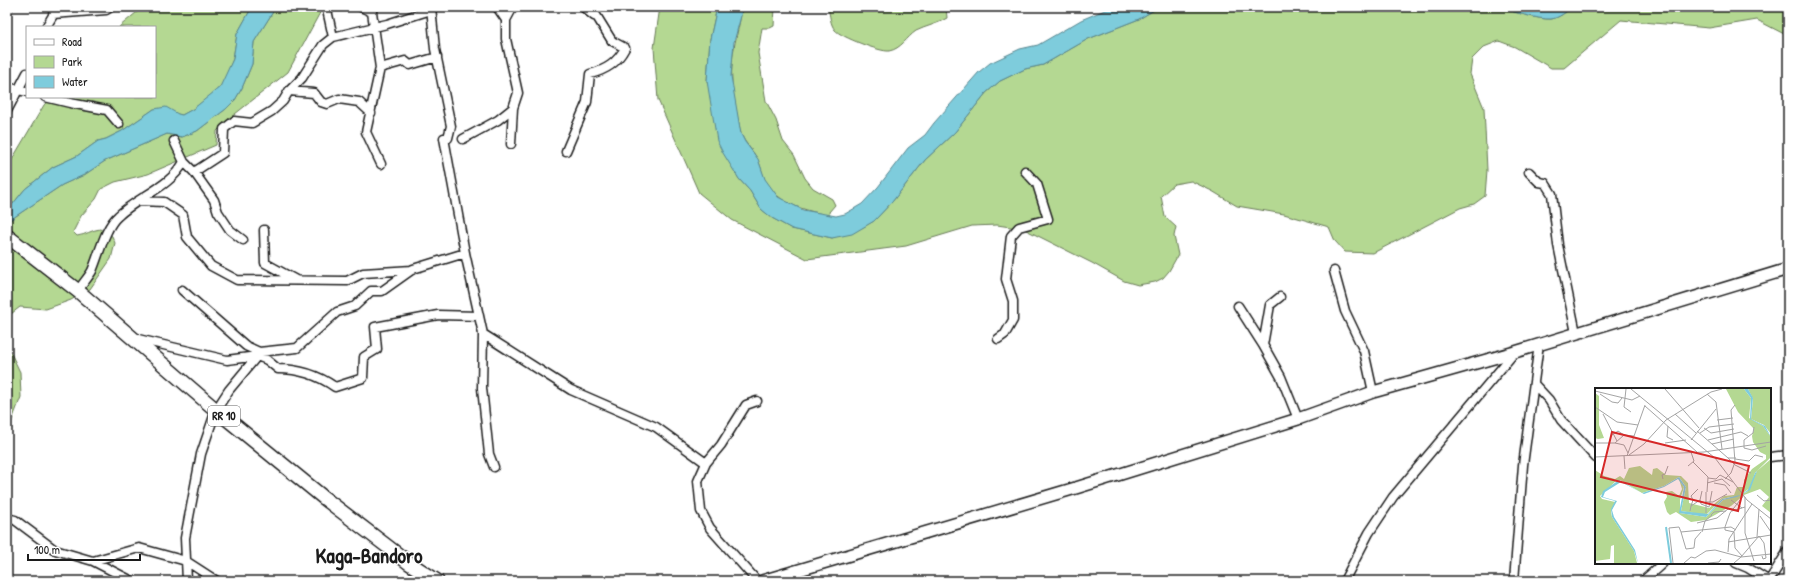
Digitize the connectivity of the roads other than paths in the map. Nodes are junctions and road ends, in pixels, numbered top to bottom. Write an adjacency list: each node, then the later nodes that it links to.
1 (111, 7): 9 (street)
2 (330, 7): 15 (street)
3 (361, 7): 10 (street)
4 (497, 7): 12 (street)
5 (513, 7): 12 (street)
6 (583, 7): 11 (street)
7 (591, 7): 11 (street)
8 (431, 9): 14 (street); 16 (street)
9 (55, 10): 13 (street)
10 (372, 10): 14 (street)
11 (598, 19): 31 (street)
12 (506, 20): 24 (street)
13 (47, 26)
14 (375, 27): 15 (street); 17 (street)
15 (333, 38): 21 (street)
16 (437, 57): 17 (street); 41 (street)
17 (380, 68): 26 (street)
18 (26, 75): 20 (street)
19 (7, 88): 20 (street)
20 (18, 90): 22 (street); 25 (street)
21 (290, 91): 26 (street); 35 (street)
22 (26, 92)
23 (50, 98): 27 (street)
24 (513, 108): 28 (street); 30 (street)
25 (7, 111)
26 (371, 113): 33 (street)
27 (119, 124)
28 (463, 139)
29 (174, 142): 32 (street)
30 (511, 144)
31 (566, 151)
32 (184, 162): 35 (street); 37 (street)
33 (381, 164)
34 (1025, 171): 54 (street)
35 (194, 172): 40 (street)
36 (1529, 172): 51 (street)
37 (139, 201): 45 (street); 47 (street)
38 (264, 230): 45 (street)
39 (7, 236): 47 (main road, RR 10)
40 (243, 240)
41 (465, 253): 43 (street); 50 (street)
42 (1788, 269): 51 (street)
43 (413, 270): 45 (street); 58 (street)
44 (1334, 271): 60 (street)
45 (297, 281)
46 (182, 290): 58 (street)
47 (78, 291): 53 (main road, RR 10)
48 (1280, 297): 56 (street)
49 (1238, 306): 56 (street)
50 (479, 316): 52 (street); 58 (street)
51 (1576, 333): 55 (street)
52 (483, 334): 67 (street); 68 (street)
53 (135, 339): 58 (street); 62 (main road, RR 10)
54 (998, 339)
55 (1539, 344): 57 (street); 59 (street)
56 (1263, 345): 63 (street)
57 (1515, 352): 60 (street); 81 (street)
58 (258, 354): 62 (street)
59 (1534, 385): 65 (street); 82 (street)
60 (1374, 392): 63 (street)
61 (757, 401): 67 (street)
62 (216, 410): 71 (street); 78 (main road, RR 10)
63 (1298, 419): 80 (street)
64 (1788, 455): 66 (street)
65 (1595, 457)
66 (1771, 457)
67 (706, 463): 79 (street)
68 (494, 467)
69 (7, 518): 72 (street)
70 (1788, 551): 74 (street)
71 (186, 561): 72 (street); 76 (street); 77 (street)
72 (93, 562): 75 (street)
73 (1662, 564): 83 (street)
74 (1738, 564)
75 (132, 581)
76 (187, 581)
77 (217, 581)
78 (437, 581)
79 (757, 581)
80 (762, 581)
81 (1344, 581)
82 (1514, 581)
83 (1644, 581)

